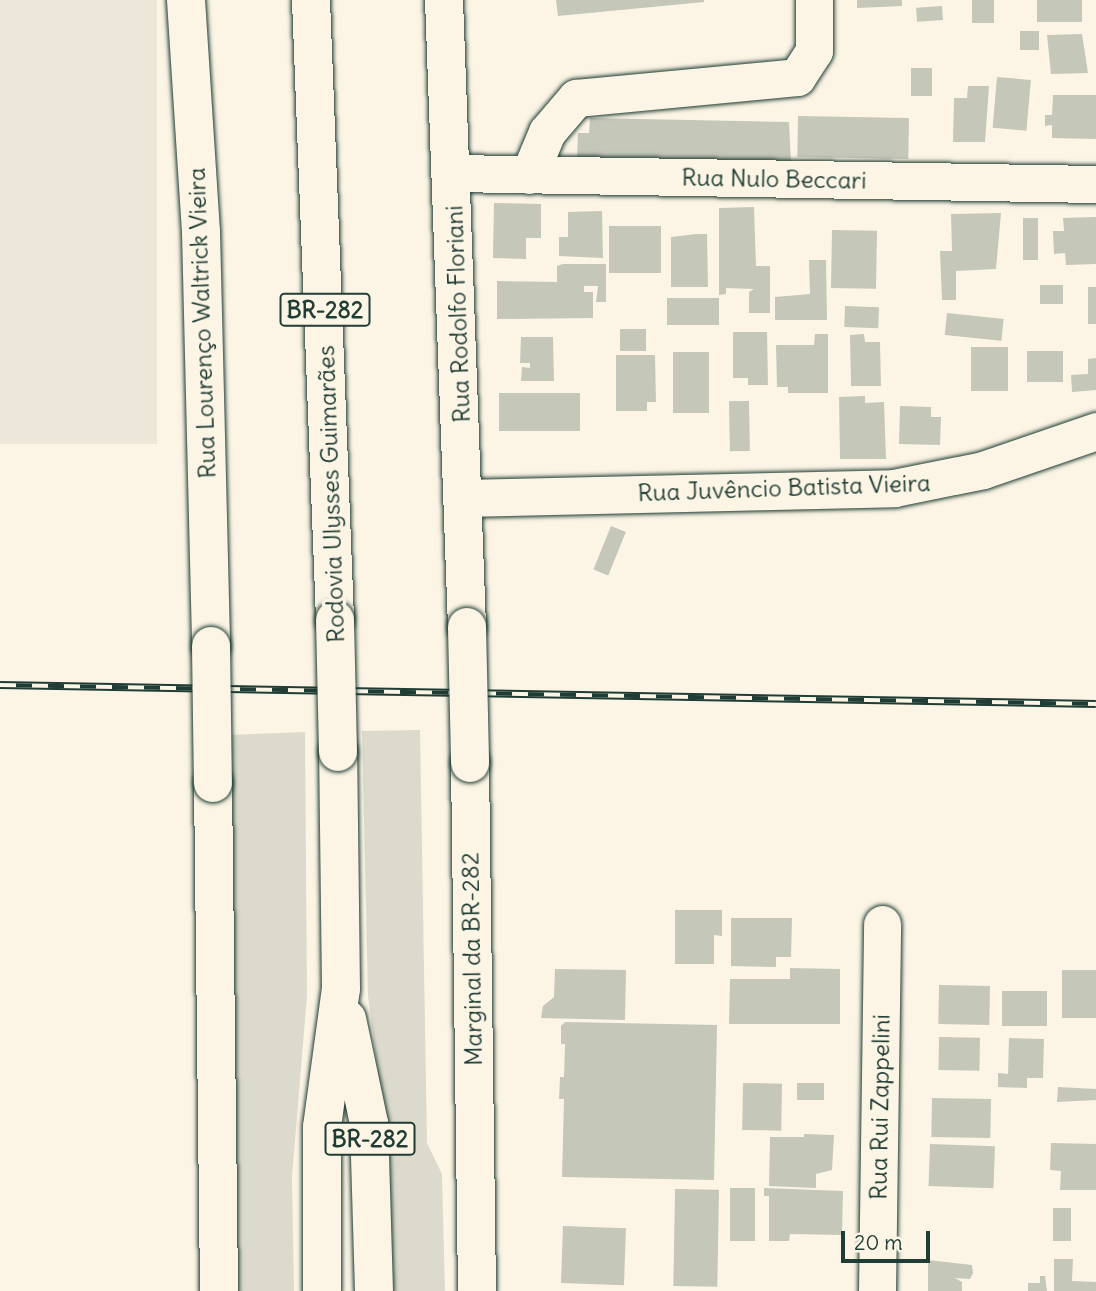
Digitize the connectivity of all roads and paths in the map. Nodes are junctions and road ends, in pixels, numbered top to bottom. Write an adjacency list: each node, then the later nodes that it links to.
1 (186, 0): 13 (main road, Rua Lourenço Waltrick Vieira, bridge)
2 (311, 0): 12 (main road, Rodovia Ulysses Guimarães / BR-282, bridge)
3 (444, 0): 5 (main road, Rua Rodolfo Floriani)
4 (814, 0): 6 (street)
5 (453, 173): 6 (street, Rua Nulo Beccari); 9 (main road, Rua Rodolfo Floriani)
6 (529, 175): 7 (street, Rua Nulo Beccari)
7 (1096, 184)
8 (1096, 430): 9 (street, Rua Juvêncio Batista Vieira)
9 (464, 498): 10 (main road, Rua Rodolfo Floriani)
10 (467, 627): 16 (main road, Marginal da BR-282, bridge)
11 (882, 924): 17 (street, Rua Rui Zappelini)
12 (341, 989): 14 (main road, Rodovia Ulysses Guimarães / BR-282); 15 (main road, Rodovia Ulysses Guimarães / BR-282)
13 (219, 1291)
14 (323, 1291)
15 (374, 1291)
16 (477, 1291)
17 (877, 1291)

